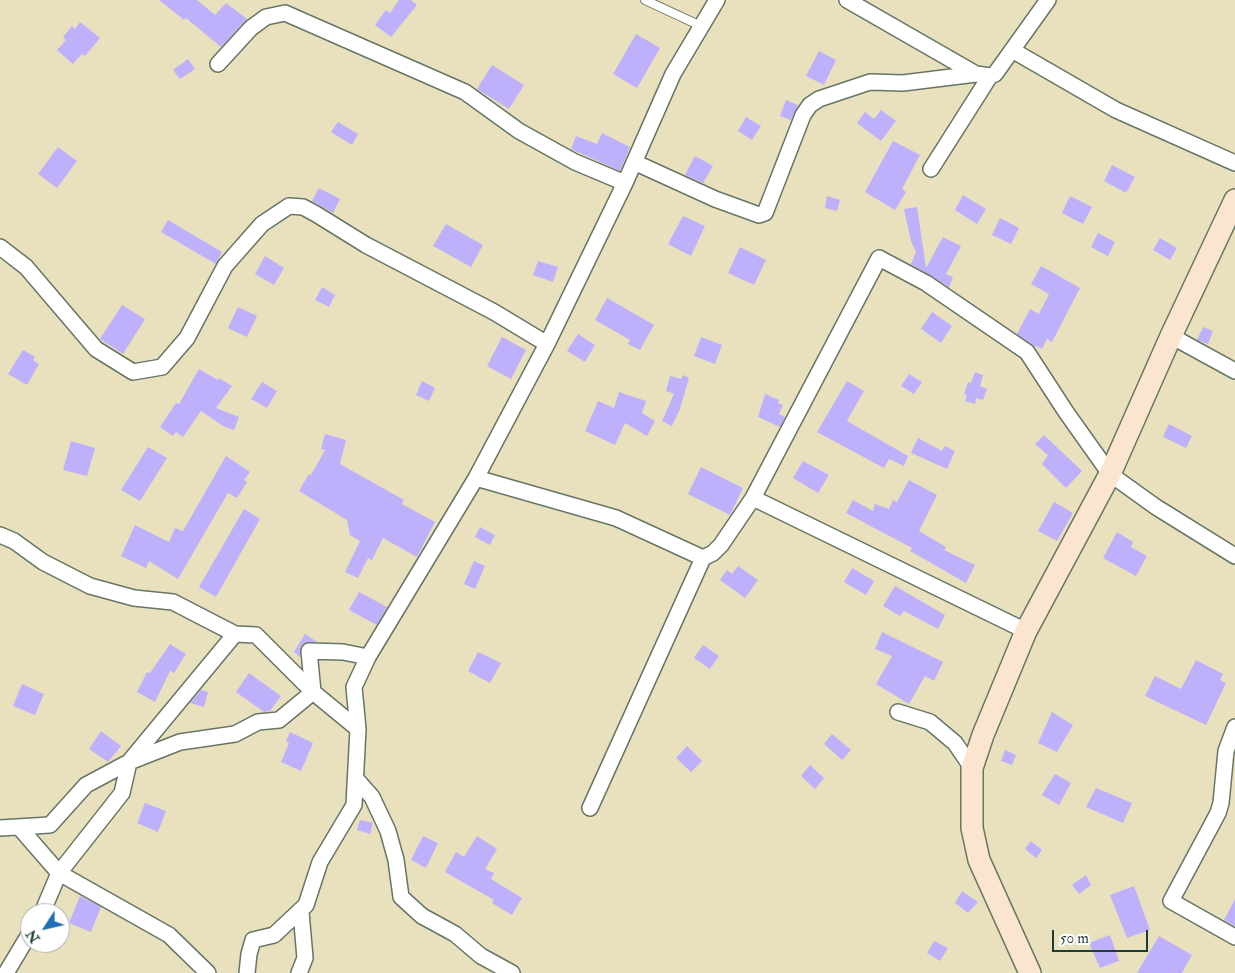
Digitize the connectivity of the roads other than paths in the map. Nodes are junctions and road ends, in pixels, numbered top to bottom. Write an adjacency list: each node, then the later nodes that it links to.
1 (645, 0): 5 (lane)
2 (717, 0): 5 (street)
3 (847, 0): 8 (street)
4 (1048, 0): 6 (street)
5 (701, 26): 9 (street)
6 (1012, 50): 8 (street); 10 (street)
7 (218, 64): 12 (street)
8 (983, 75): 9 (street); 11 (street)
9 (634, 162): 12 (street)
10 (1235, 163)
11 (931, 169)
12 (625, 184): 16 (street)
13 (1235, 200): 15 (main road)
14 (0, 247): 16 (street)
15 (1171, 336): 17 (street); 18 (main road)
16 (547, 344): 19 (street)
17 (1235, 371)
18 (1110, 474): 20 (street); 22 (street); 24 (main road)
19 (476, 478): 23 (street); 26 (street)
20 (752, 498): 23 (street); 24 (street)
21 (0, 535): 25 (street)
22 (1235, 556)
23 (703, 558): 34 (street)
24 (1026, 631): 32 (main road)
25 (235, 634): 27 (street); 31 (street)
26 (368, 657): 27 (street); 30 (street)
27 (313, 692): 30 (street); 31 (street)
28 (898, 712): 32 (street)
29 (1235, 727): 40 (street)
30 (358, 729): 33 (street)
31 (129, 762): 35 (street); 37 (street)
32 (972, 768): 47 (main road)
33 (357, 780): 39 (street); 46 (street)
34 (590, 808)
35 (19, 827): 36 (street); 37 (street)
36 (0, 828)
37 (59, 873): 38 (street); 43 (street)
38 (46, 903)
39 (301, 912): 44 (street); 45 (street)
40 (1235, 937)
41 (20, 950): 42 (street)
42 (6, 973)
43 (208, 973)
44 (248, 973)
45 (299, 973)
46 (512, 973)
47 (1030, 973)

